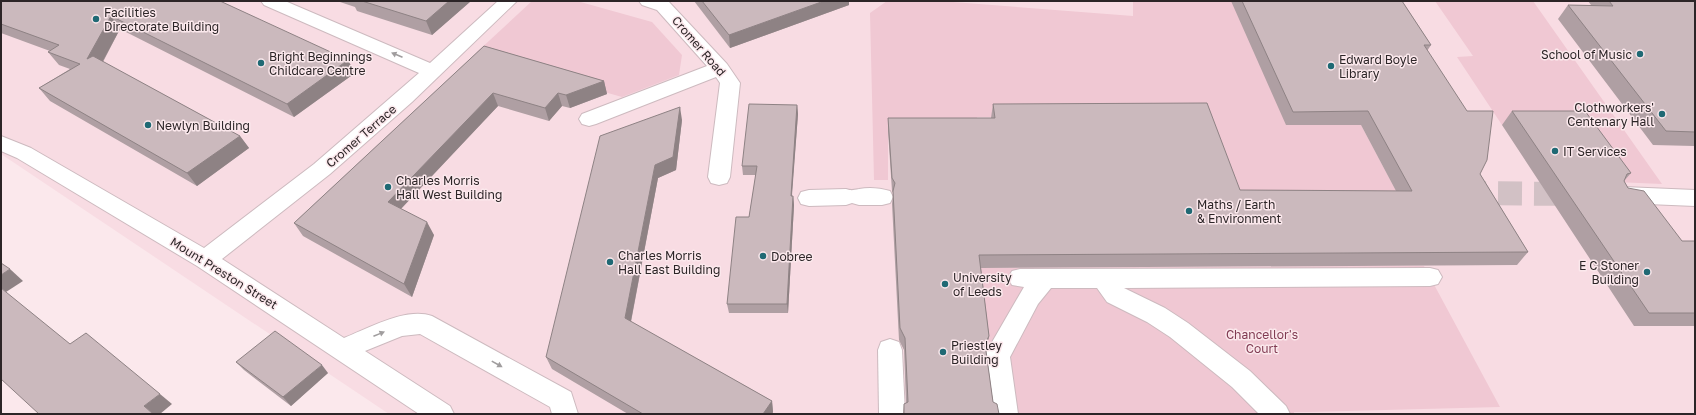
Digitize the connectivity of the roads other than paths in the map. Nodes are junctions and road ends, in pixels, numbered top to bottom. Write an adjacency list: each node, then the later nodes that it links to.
1 (270, 1): 5 (street, one-way to 1)
2 (508, 1): 5 (street, Cromer Terrace)
3 (648, 1): 4 (street, Cromer Road)
4 (720, 68): 6 (street); 8 (street, Cromer Road)
5 (432, 71): 13 (street, Cromer Terrace)
6 (589, 119)
7 (1, 143): 13 (street, Mount Preston Street)
8 (719, 177)
9 (1624, 195): 12 (street)
10 (882, 197): 11 (street)
11 (808, 198)
12 (1695, 198)
13 (205, 260): 18 (street, Mount Preston Street)
14 (1430, 276): 17 (street)
15 (1020, 278): 16 (street)
16 (1044, 279): 17 (street); 23 (street)
17 (1103, 279): 24 (street)
18 (343, 349): 20 (street, Mount Preston Street); 21 (street, one-way to 21)
19 (890, 350): 22 (street)
20 (441, 414)
21 (565, 414)
22 (892, 414)
23 (1005, 414)
24 (1277, 414)

